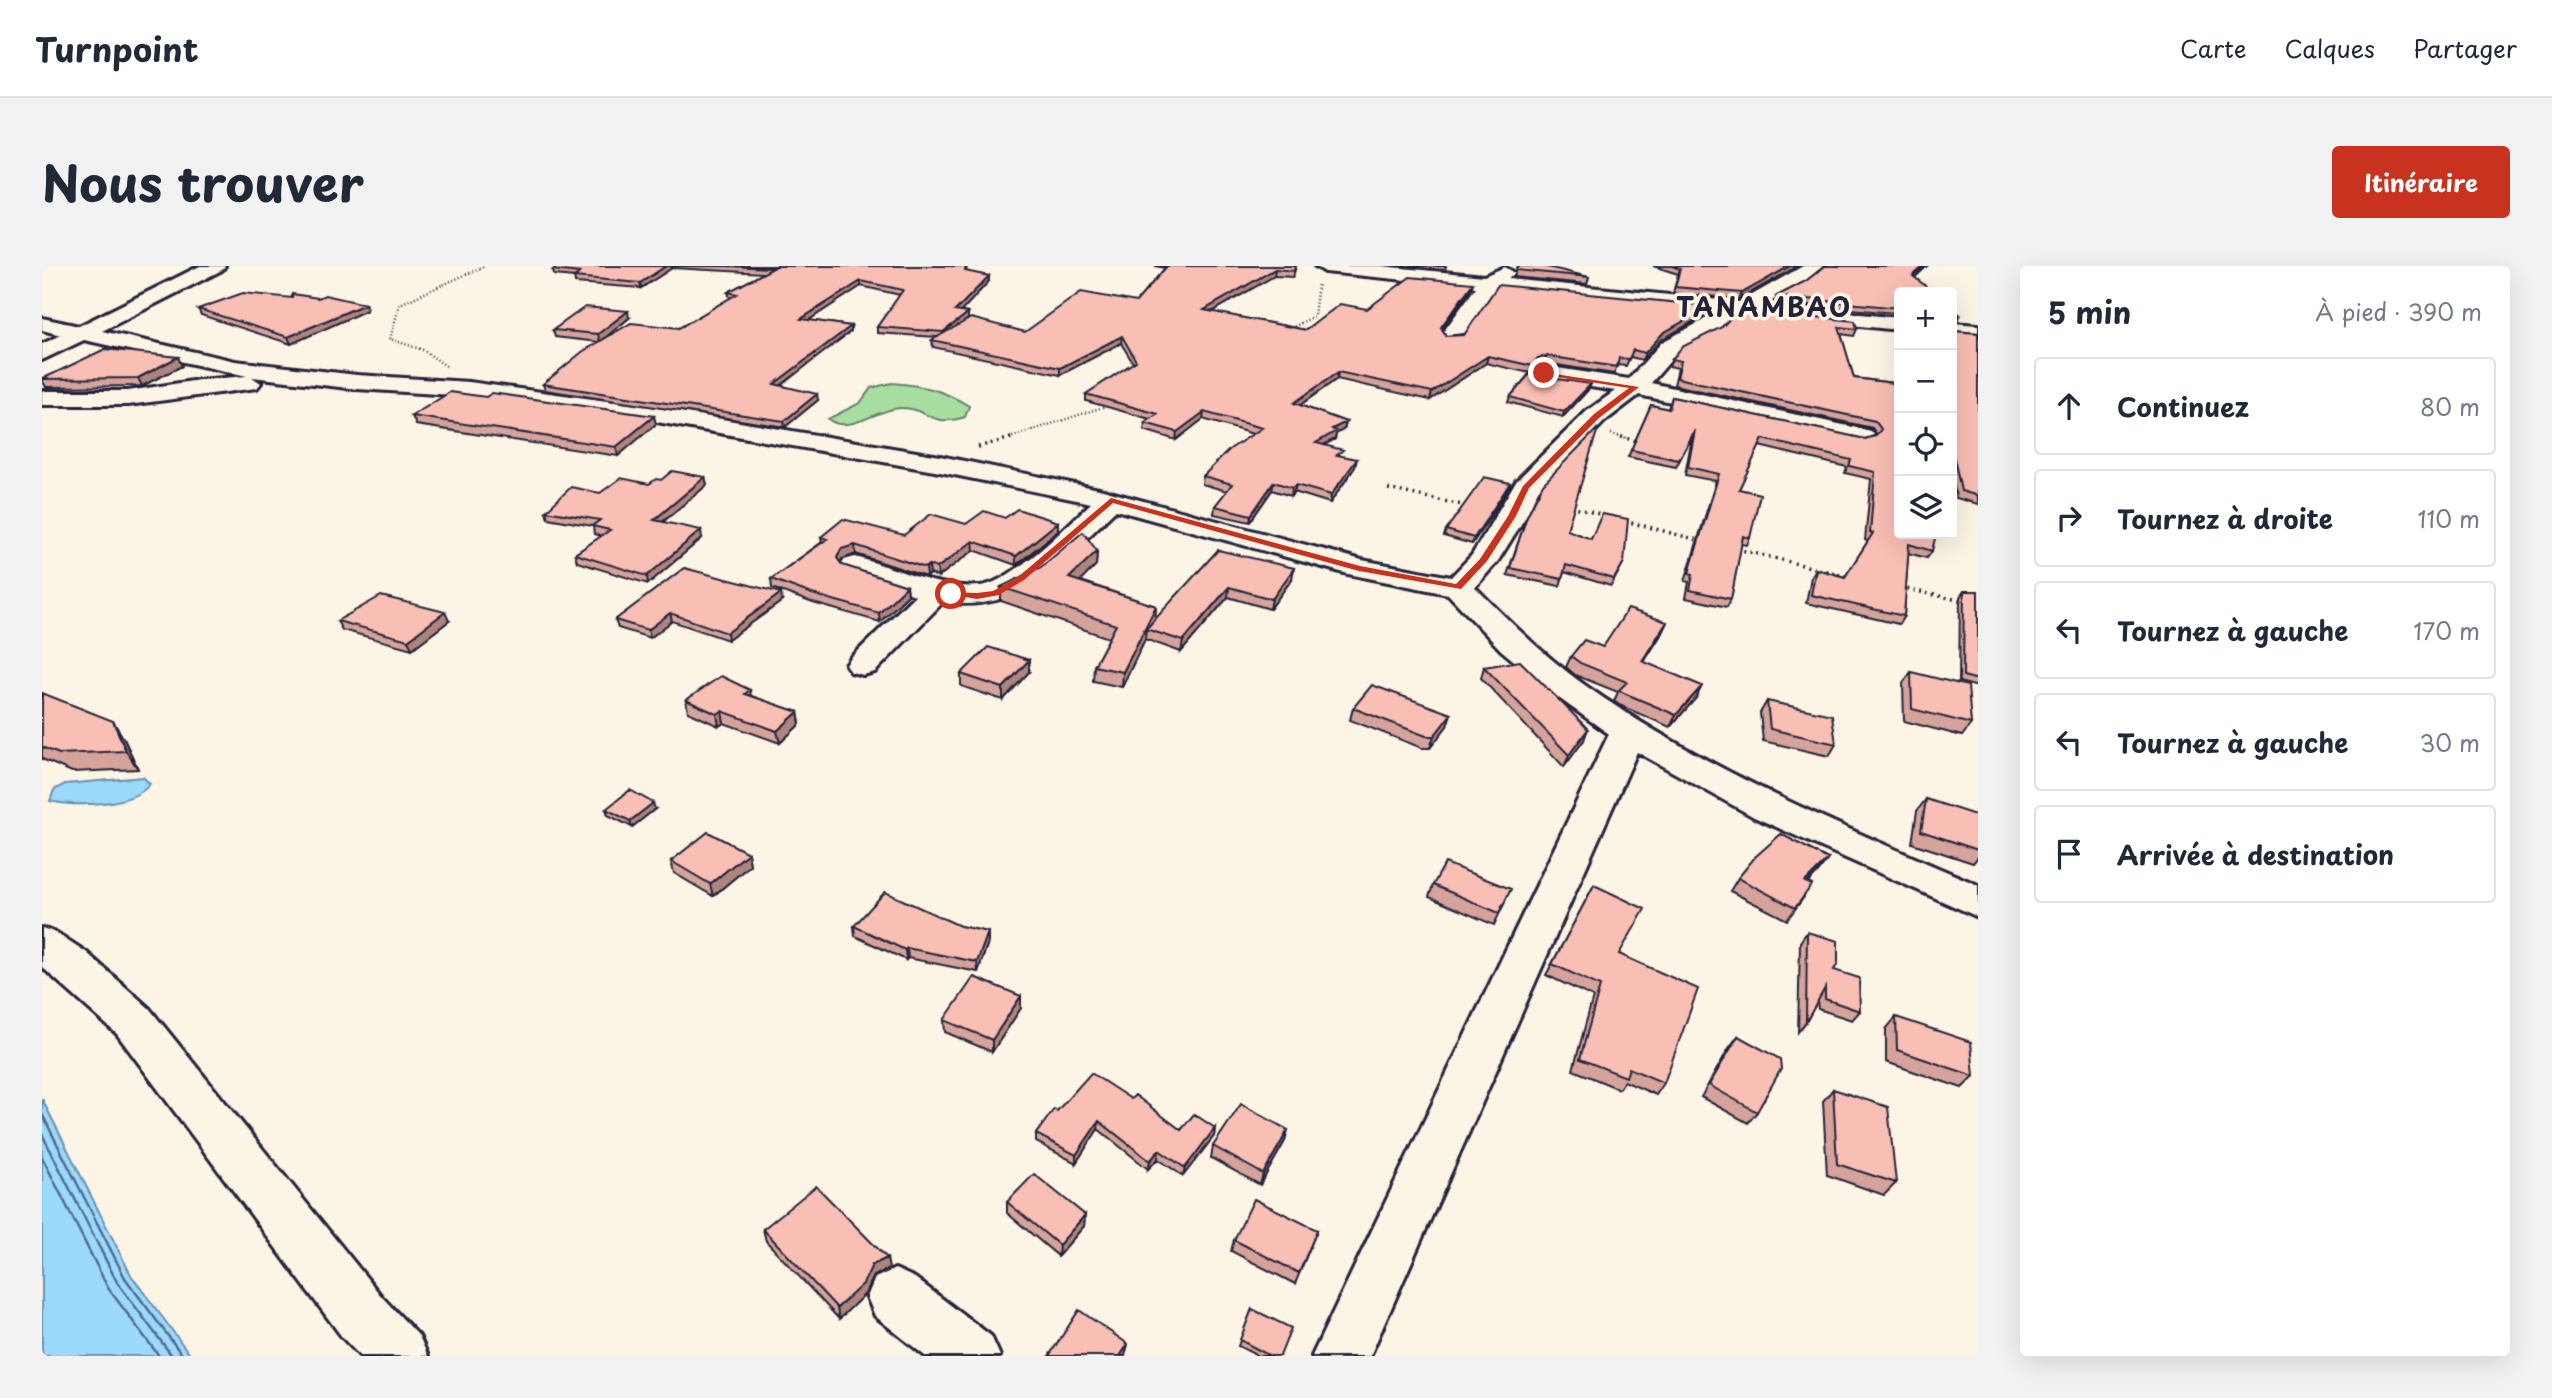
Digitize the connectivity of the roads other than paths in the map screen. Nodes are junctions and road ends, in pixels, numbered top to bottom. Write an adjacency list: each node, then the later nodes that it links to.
1 (215, 266): 11 (street)
2 (1523, 266): 5 (street)
3 (1815, 266): 6 (street)
4 (1322, 272): 5 (street)
5 (1489, 284): 6 (street); 12 (street)
6 (1746, 307): 7 (street); 16 (street)
7 (1894, 323)
8 (42, 324): 11 (street)
9 (1957, 329): 10 (street)
10 (1978, 331)
11 (81, 334): 13 (street); 15 (street)
12 (1452, 335)
13 (42, 353)
14 (1544, 373): 16 (street)
15 (357, 382): 17 (street); 19 (street)
16 (1635, 387): 18 (street); 21 (street)
17 (42, 398)
18 (1863, 436)
19 (1111, 500): 21 (street); 22 (street)
20 (855, 566): 22 (street)
21 (1458, 587): 24 (street)
22 (937, 590): 23 (street)
23 (863, 665)
24 (1628, 732): 25 (street); 30 (street)
25 (1978, 902)
26 (42, 945): 28 (street)
27 (895, 1297): 29 (street)
28 (399, 1356)
29 (971, 1356)
30 (1341, 1356)

